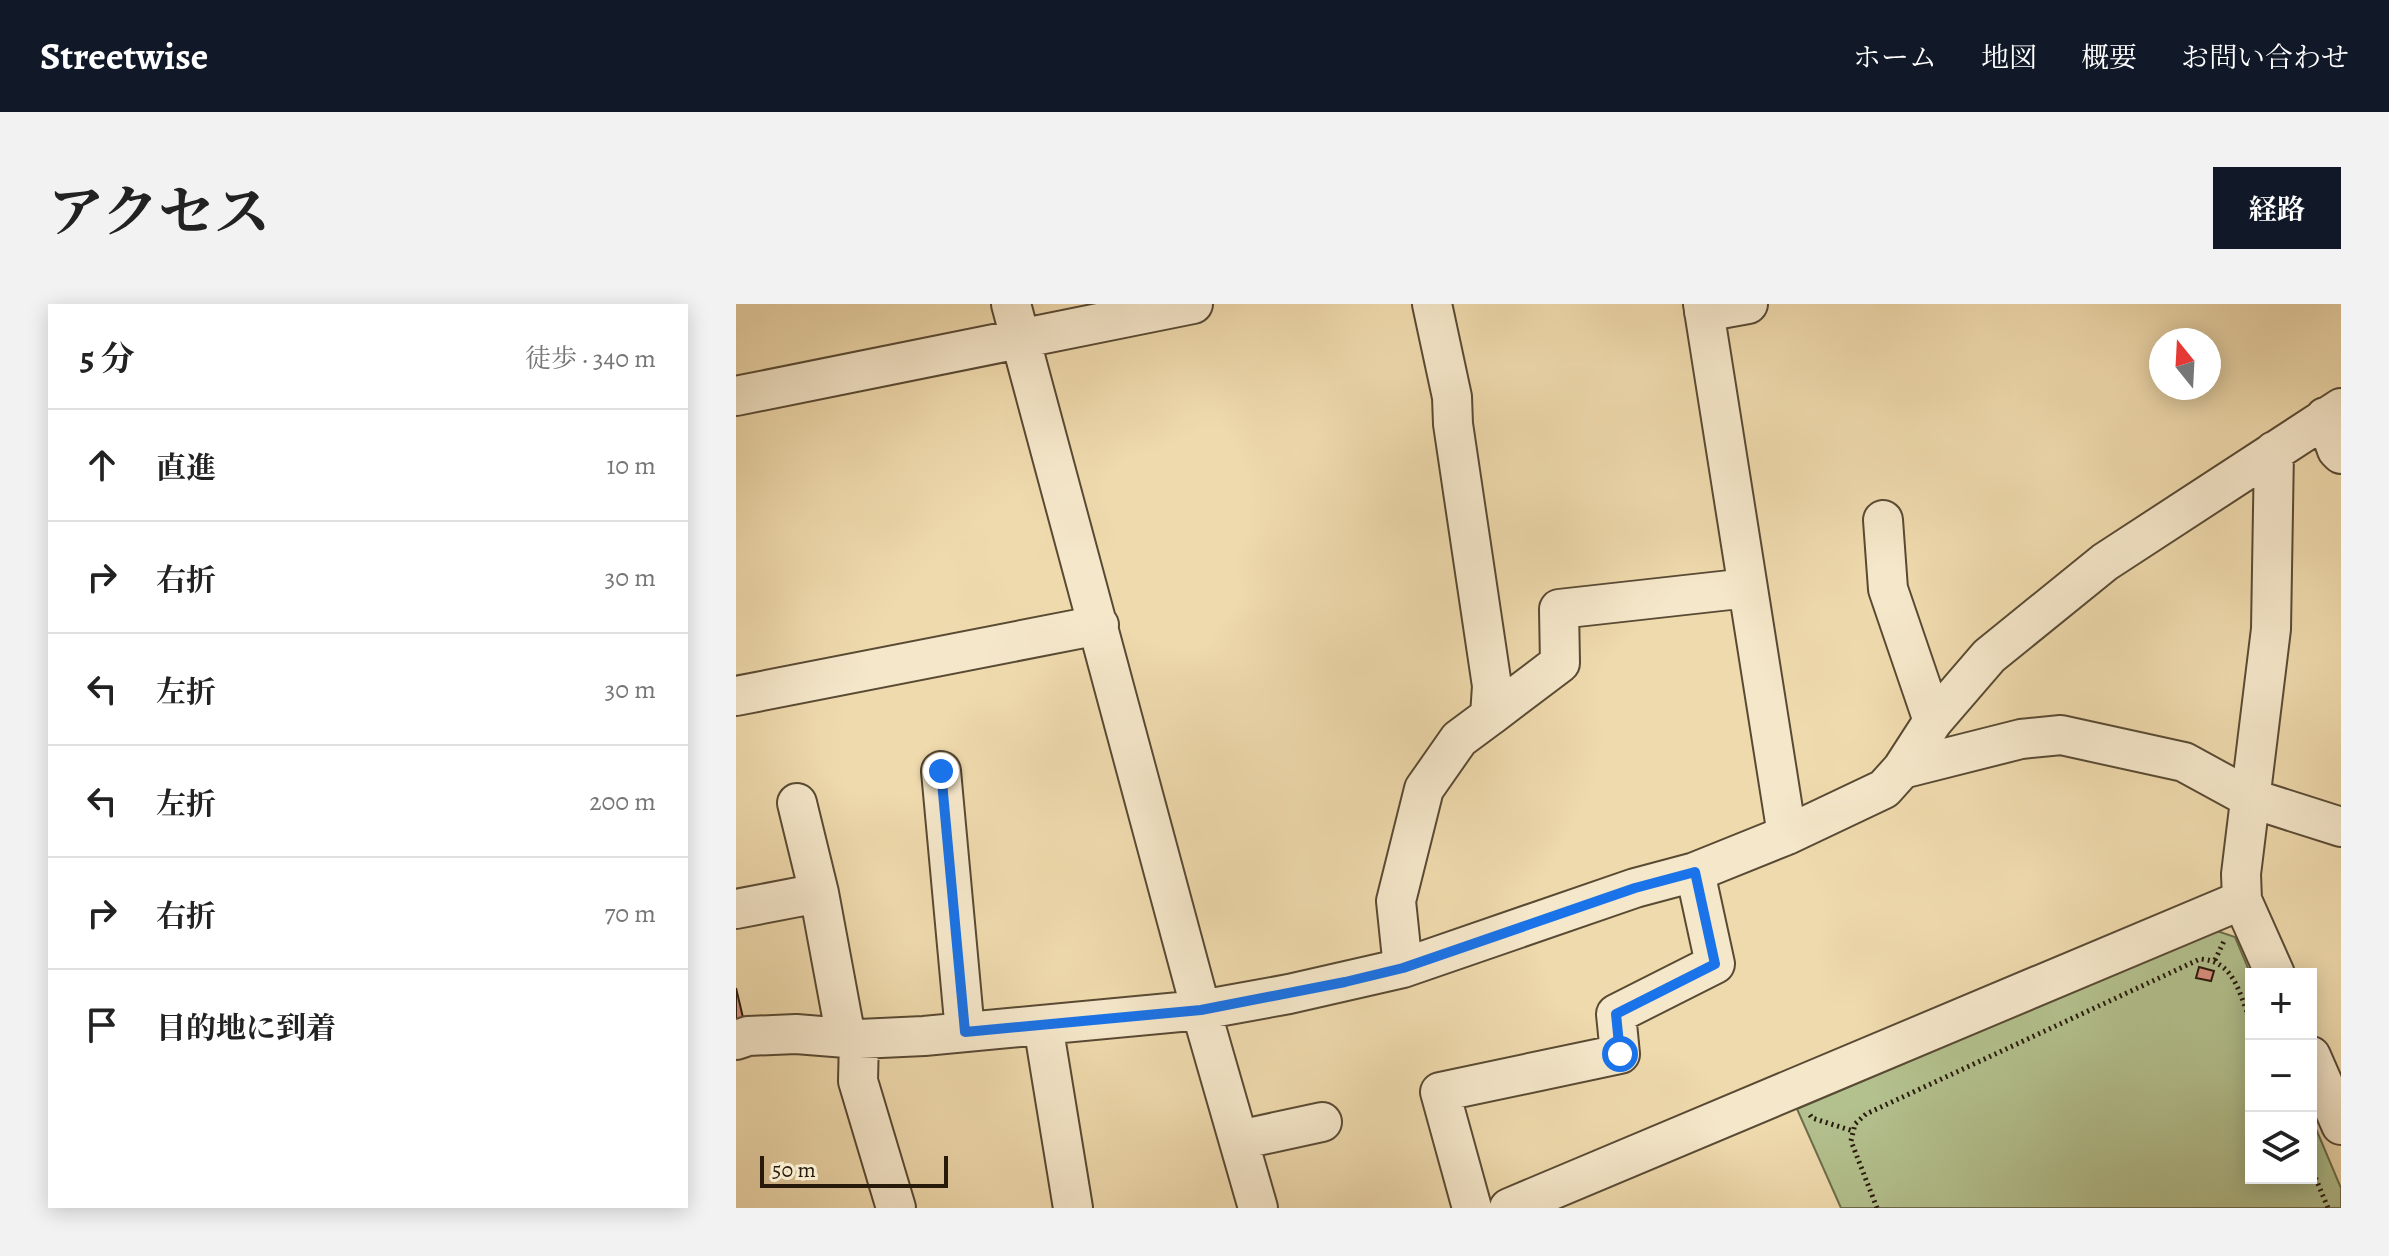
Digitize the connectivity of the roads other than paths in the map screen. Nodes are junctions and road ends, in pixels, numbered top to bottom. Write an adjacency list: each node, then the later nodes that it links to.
1 (1193, 304): 5 (street)
2 (1432, 304): 14 (street)
3 (1748, 304): 4 (street)
4 (1703, 308): 11 (street)
5 (1016, 322): 6 (street); 12 (street)
6 (736, 396)
7 (2333, 412): 8 (street); 9 (street)
8 (2274, 451): 15 (street); 18 (street)
9 (2341, 454)
10 (1883, 520): 15 (street)
11 (1748, 588): 14 (street); 21 (street)
12 (1099, 625): 13 (street); 28 (street)
13 (736, 696)
14 (1490, 716): 26 (street)
15 (1933, 721): 16 (street)
16 (1902, 769): 18 (street); 21 (street)
17 (941, 771): 30 (street)
18 (2250, 798): 20 (street); 24 (street)
19 (797, 803): 23 (street)
20 (2341, 827)
21 (1787, 835): 22 (street)
22 (1695, 872): 26 (street); 40 (street)
23 (819, 893): 25 (street); 31 (street)
24 (2242, 900): 27 (street); 41 (street)
25 (736, 909)
26 (1403, 968): 28 (street)
27 (2272, 968)
28 (1201, 1010): 29 (street); 36 (street)
29 (1043, 1025): 30 (street); 38 (street)
30 (965, 1032): 31 (street)
31 (853, 1038): 32 (street); 37 (street)
32 (736, 1040)
33 (2317, 1070): 35 (street)
34 (1322, 1122): 36 (street)
35 (2341, 1125)
36 (1239, 1140): 39 (street)
37 (896, 1208)
38 (1073, 1208)
39 (1258, 1208)
40 (1472, 1208)
41 (1509, 1208)

